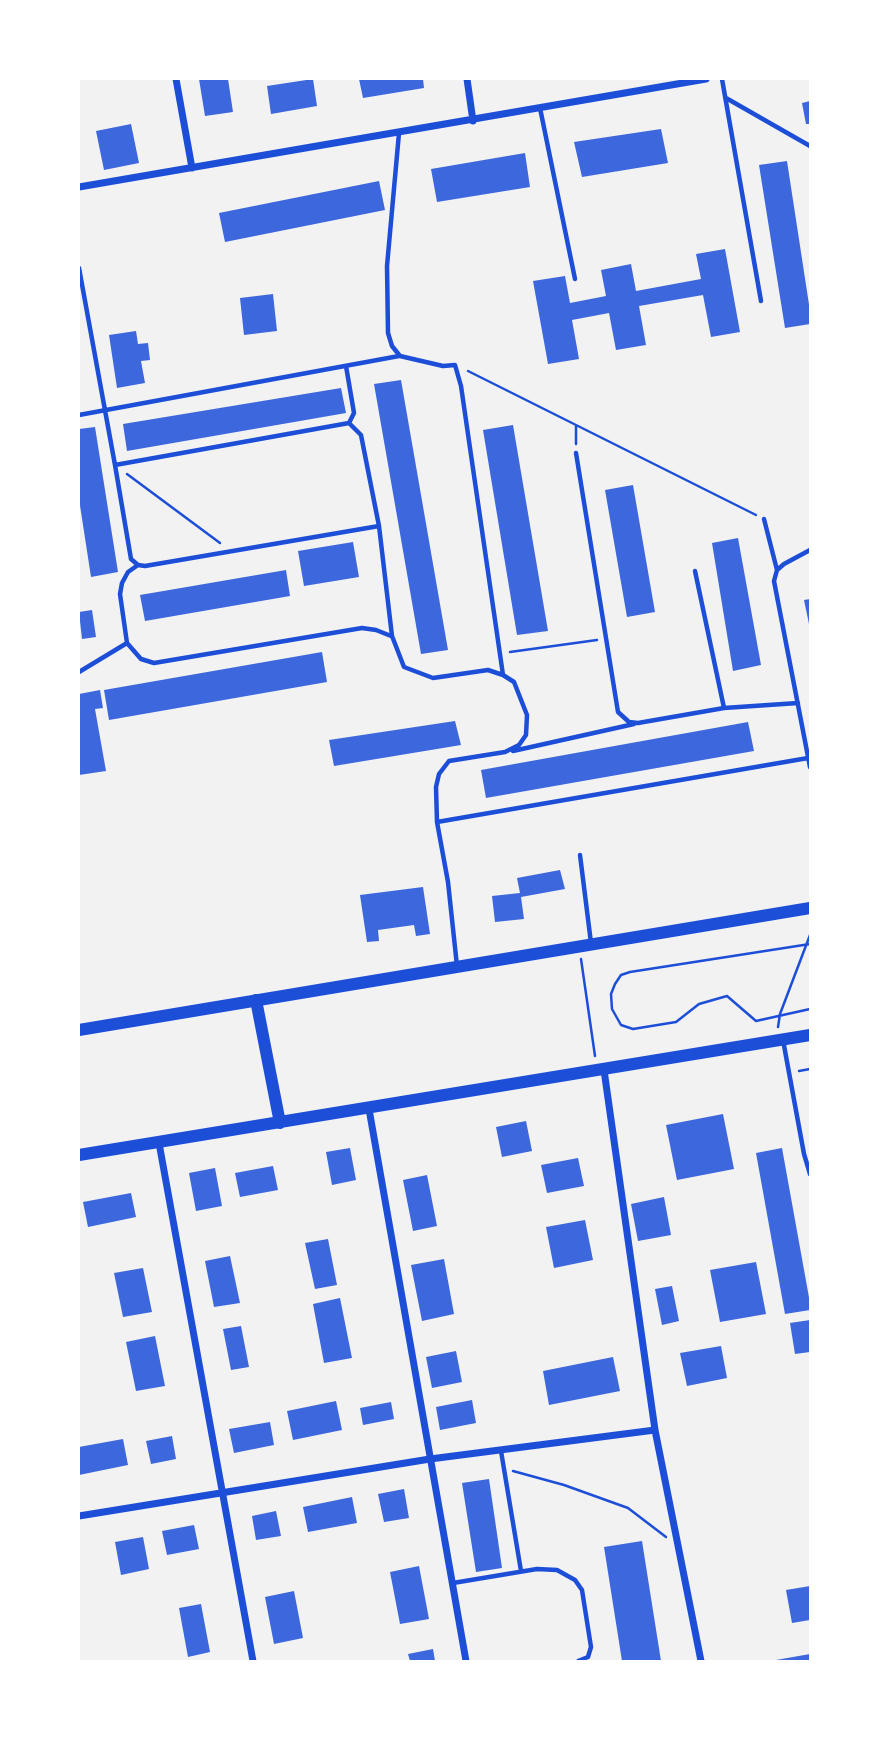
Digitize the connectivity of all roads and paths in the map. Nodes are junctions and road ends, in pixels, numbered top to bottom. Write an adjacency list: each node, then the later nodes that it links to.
1 (176, 79): 10 (street)
2 (467, 79): 7 (street)
3 (701, 79): 6 (street)
4 (722, 79): 5 (lane)
5 (726, 97): 9 (lane); 14 (lane)
6 (540, 108): 7 (street); 13 (lane)
7 (473, 121): 8 (street)
8 (399, 133): 10 (street); 15 (lane)
9 (810, 146)
10 (192, 168): 11 (street)
11 (79, 187)
12 (79, 268): 18 (lane)
13 (575, 279)
14 (761, 301)
15 (400, 355): 16 (lane); 17 (lane)
16 (455, 365): 21 (path); 34 (lane)
17 (346, 366): 18 (lane); 20 (lane)
18 (104, 411): 19 (lane); 23 (lane)
19 (79, 415)
20 (348, 423): 23 (lane); 25 (lane)
21 (576, 426): 22 (path); 24 (path)
22 (576, 453): 32 (lane)
23 (115, 465): 27 (path); 28 (lane)
24 (764, 519): 30 (lane)
25 (379, 526): 27 (lane); 31 (lane)
26 (810, 550): 30 (lane)
27 (231, 551): 28 (lane)
28 (138, 565): 33 (lane)
29 (695, 570): 38 (lane)
30 (777, 570): 37 (lane)
31 (392, 636): 33 (lane); 36 (lane)
32 (606, 639): 34 (path); 39 (lane)
33 (127, 643): 35 (lane)
34 (500, 654): 36 (lane)
35 (79, 672)
36 (503, 675): 40 (lane)
37 (798, 703): 38 (lane); 41 (lane)
38 (724, 708): 39 (lane)
39 (638, 723): 40 (lane)
40 (505, 752): 43 (lane)
41 (808, 758): 42 (lane); 43 (lane)
42 (810, 767)
43 (437, 822): 50 (lane)
44 (580, 855): 47 (lane)
45 (810, 908): 47 (main road)
46 (810, 935): 49 (path)
47 (585, 944): 50 (main road); 57 (path)
48 (810, 944): 49 (path)
49 (805, 945): 53 (path); 53 (path)
50 (457, 966): 51 (main road)
51 (256, 1000): 54 (main road); 59 (main road)
52 (810, 1009): 53 (path)
53 (780, 1014): 56 (path)
54 (79, 1030)
55 (810, 1035): 56 (main road)
56 (779, 1040): 57 (main road); 62 (lane)
57 (601, 1070): 58 (main road); 63 (street)
58 (369, 1109): 59 (main road); 65 (street)
59 (280, 1123): 60 (main road)
60 (159, 1143): 61 (main road); 67 (street)
61 (79, 1155)
62 (810, 1174)
63 (654, 1430): 64 (street); 69 (street)
64 (501, 1450): 65 (street); 66 (lane)
65 (430, 1459): 67 (street); 71 (street)
66 (504, 1468): 69 (path); 70 (lane)
67 (224, 1492): 68 (street); 72 (street)
68 (79, 1516)
69 (678, 1548): 75 (street)
70 (521, 1571): 71 (lane); 74 (lane)
71 (452, 1583): 73 (street)
72 (253, 1661)
73 (466, 1661)
74 (578, 1661)
75 (701, 1661)

